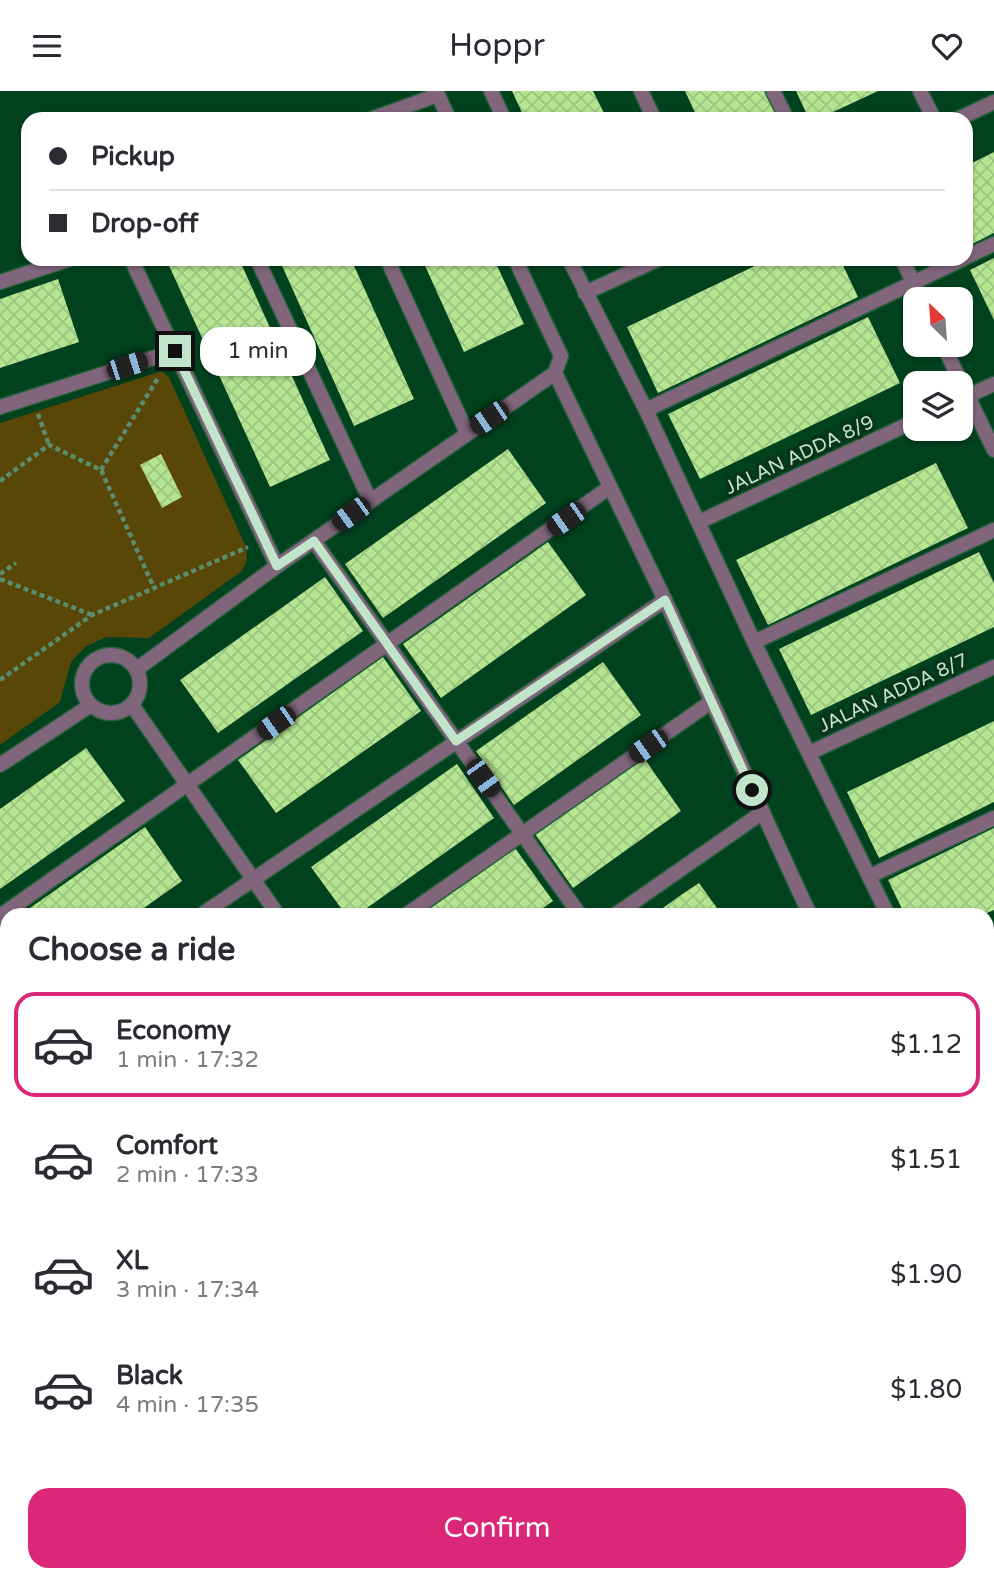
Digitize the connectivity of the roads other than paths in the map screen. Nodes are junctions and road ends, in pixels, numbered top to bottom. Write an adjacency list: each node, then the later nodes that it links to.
1 (491, 91): 8 (street)
2 (641, 91): 9 (street)
3 (773, 91): 10 (street)
4 (920, 91): 11 (street)
5 (994, 102): 12 (street)
6 (391, 112): 7 (street)
7 (446, 112)
8 (501, 112)
9 (651, 112)
10 (784, 112)
11 (930, 112)
12 (972, 112)
13 (994, 244): 14 (street)
14 (973, 254)
15 (49, 266): 24 (street)
16 (134, 266): 28 (street)
17 (260, 266): 39 (street)
18 (390, 266): 36 (street)
19 (518, 266): 29 (street)
20 (572, 266): 27 (street)
21 (644, 266): 27 (street)
22 (904, 266): 25 (street)
23 (948, 266): 25 (street)
24 (0, 282)
25 (913, 283): 26 (street); 33 (street)
26 (915, 287)
27 (585, 293): 33 (street)
28 (175, 351): 32 (street); 43 (street)
29 (555, 373): 36 (street); 38 (street)
30 (994, 384): 31 (street)
31 (973, 394)
32 (0, 407)
33 (646, 410): 40 (street)
34 (973, 414): 37 (street)
35 (903, 427): 40 (street, JALAN ADDA 8/9)
36 (467, 433): 39 (street)
37 (994, 450)
38 (610, 487): 44 (street); 46 (street)
39 (370, 501): 42 (street)
40 (699, 522): 45 (street)
41 (994, 530): 45 (street)
42 (314, 541): 43 (street); 46 (street)
43 (277, 566): 48 (street)
44 (665, 600): 49 (street); 52 (street)
45 (754, 642): 53 (street)
46 (387, 644): 52 (street); 55 (street)
47 (994, 667): 53 (street, JALAN ADDA 8/7)
48 (137, 669): 50 (street); 51 (street)
49 (711, 702): 56 (street); 58 (street)
50 (91, 705): 51 (street); 54 (street)
51 (132, 705): 55 (street)
52 (456, 741): 58 (street); 60 (street)
53 (809, 753): 59 (street)
54 (0, 765)
55 (186, 785): 60 (street); 61 (street)
56 (762, 812): 66 (street); 67 (street)
57 (994, 818): 59 (street)
58 (523, 834): 64 (street); 65 (street)
59 (870, 876): 68 (street)
60 (253, 879): 62 (street); 63 (street)
61 (11, 908)
62 (211, 908)
63 (273, 908)
64 (416, 908)
65 (575, 908)
66 (625, 908)
67 (807, 908)
68 (885, 908)

